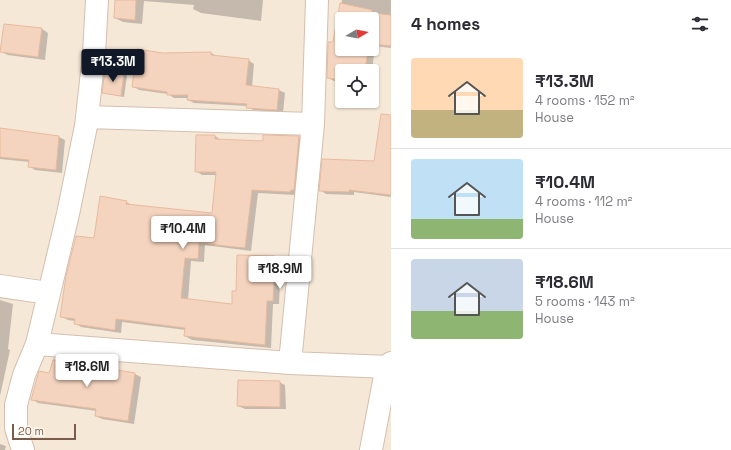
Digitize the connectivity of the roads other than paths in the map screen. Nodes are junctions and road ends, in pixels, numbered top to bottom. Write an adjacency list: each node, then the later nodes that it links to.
1 (97, 0): 3 (street)
2 (317, 0): 4 (street)
3 (87, 117): 4 (street); 6 (street)
4 (313, 124): 8 (street)
5 (0, 286): 6 (street)
6 (48, 294): 7 (street)
7 (37, 344): 8 (street); 10 (street)
8 (290, 362): 9 (street)
9 (390, 365): 12 (street)
10 (9, 396): 11 (street)
11 (23, 450)
12 (371, 450)

